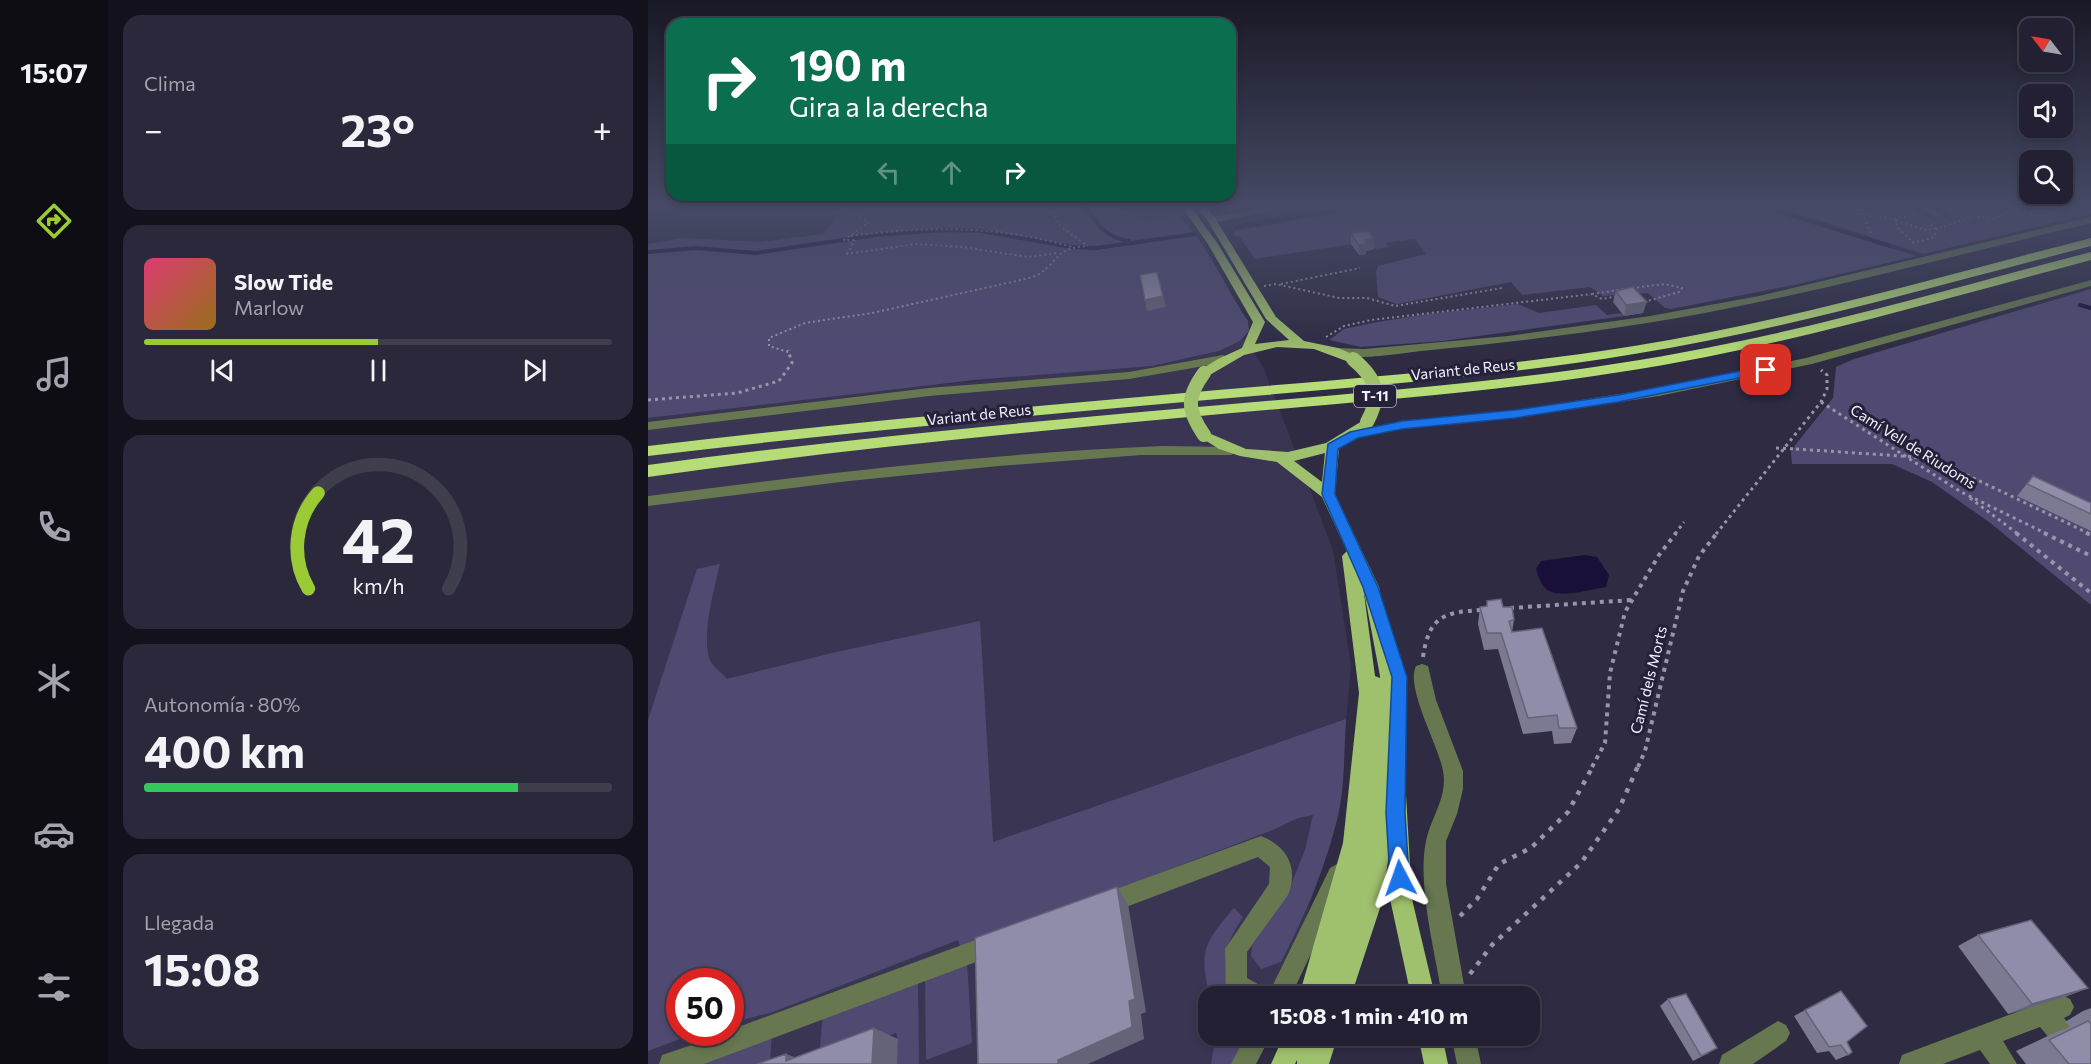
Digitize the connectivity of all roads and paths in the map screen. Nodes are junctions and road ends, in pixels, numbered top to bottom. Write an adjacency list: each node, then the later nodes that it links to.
1 (1056, 257): 21 (path)
2 (1220, 257): 17 (main road)
3 (1235, 257): 10 (main road)
4 (1937, 257): 18 (street)
5 (2034, 257): 27 (highway, Variant de Reus / T-11)
6 (2089, 257): 30 (highway, Variant de Reus / T-11)
7 (1360, 268): 9 (path)
8 (2091, 283): 20 (street)
9 (1276, 284): 10 (path); 11 (path)
10 (1254, 288): 15 (main road)
11 (1502, 288)
12 (1592, 294): 13 (path); 14 (path); 16 (path)
13 (1621, 296)
14 (1641, 301)
15 (1300, 343): 16 (main road); 17 (main road)
16 (1320, 346): 18 (main road)
17 (1247, 349): 19 (main road)
18 (1338, 352): 24 (main road, bridge)
19 (1223, 359): 23 (street); 28 (main road, bridge)
20 (1808, 361): 22 (path, Camí dels Morts); 24 (street)
21 (648, 400)
22 (1821, 402): 31 (path, Camí Vell de Riudoms); 56 (path, Camí dels Morts)
23 (648, 426)
24 (1354, 434): 25 (main road)
25 (1332, 447): 29 (main road); 32 (main road)
26 (1776, 448): 35 (path, bridge)
27 (649, 450)
28 (1232, 451): 29 (main road); 33 (street)
29 (1281, 458): 32 (main road)
30 (648, 472)
31 (1961, 492): 37 (path, Camí Vell de Riudoms); 39 (path)
32 (1328, 494): 36 (main road)
33 (648, 501)
34 (1684, 522): 40 (path)
35 (2091, 535)
36 (1347, 541): 38 (main road); 43 (main road)
37 (2091, 556)
38 (1371, 587): 53 (main road); 54 (main road)
39 (2091, 593)
40 (1632, 600): 41 (path); 47 (path)
41 (1508, 608)
42 (1486, 609): 44 (path)
43 (1362, 634): 45 (main road); 52 (main road)
44 (1422, 671): 47 (street)
45 (1353, 843): 50 (street); 51 (main road)
46 (1083, 912): 49 (street)
47 (1443, 931): 55 (street)
48 (1016, 936): 64 (street)
49 (1237, 986)
50 (1278, 986)
51 (1314, 986)
52 (1327, 986)
53 (1342, 986)
54 (1421, 986)
55 (1452, 986)
56 (1461, 986)
57 (1778, 1033): 70 (street)
58 (1984, 1036): 71 (street); 72 (street); 73 (street)
59 (1291, 1046): 65 (main road)
60 (1310, 1046): 66 (main road)
61 (1323, 1046): 67 (main road)
62 (1432, 1046): 68 (main road)
63 (1465, 1046): 69 (street)
64 (671, 1064)
65 (1283, 1064)
66 (1309, 1064)
67 (1317, 1064)
68 (1436, 1064)
69 (1469, 1064)
70 (1731, 1064)
71 (1911, 1064)
72 (2005, 1064)
73 (2087, 1064)

